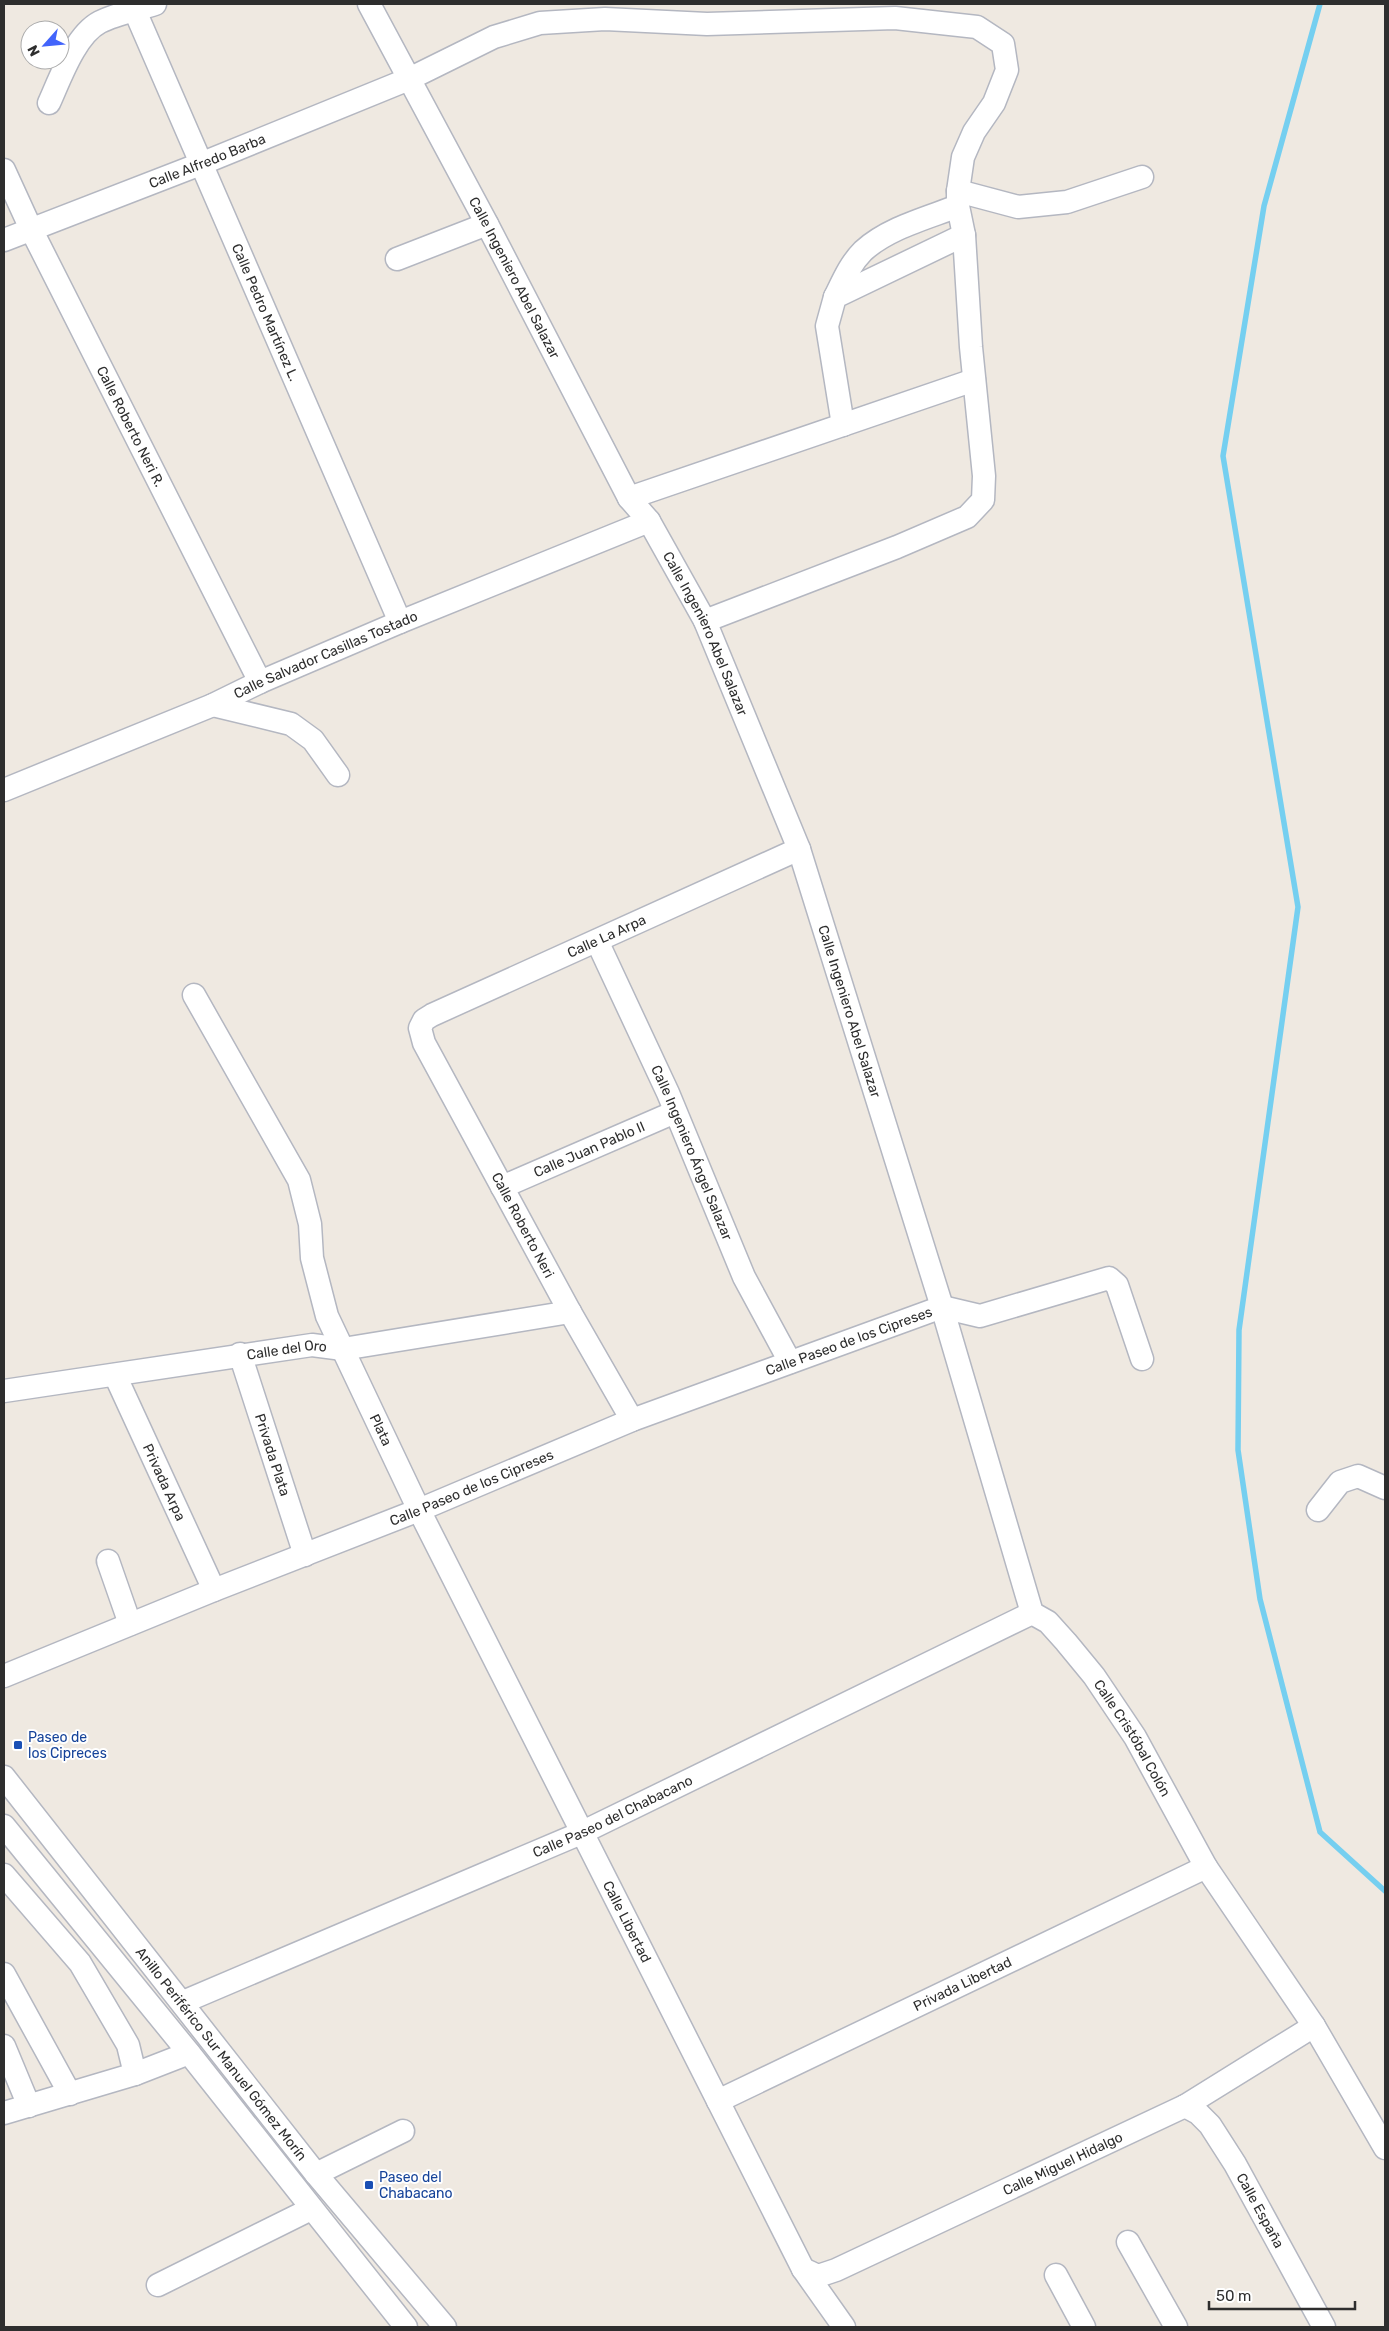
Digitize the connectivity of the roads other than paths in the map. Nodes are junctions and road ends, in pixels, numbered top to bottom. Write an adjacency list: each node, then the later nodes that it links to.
1 (369, 4): 3 (street, Calle Ingeniero Abel Salazar)
2 (141, 6): 4 (street); 5 (street, Calle Pedro Martínez L.)
3 (410, 79): 5 (street, Calle Alfredo Barba); 8 (street, Calle Alfredo Barba); 9 (street, Calle Ingeniero Abel Salazar)
4 (49, 103)
5 (203, 164): 10 (street, Calle Alfredo Barba); 20 (street, Calle Pedro Martínez L.)
6 (4, 170): 10 (street, Calle Roberto Neri R.)
7 (1142, 177): 8 (street)
8 (958, 199): 11 (street); 14 (street)
9 (487, 224): 13 (street); 17 (street, Calle Ingeniero Abel Salazar)
10 (31, 229): 12 (street, Calle Alfredo Barba); 21 (street, Calle Roberto Neri R.)
11 (964, 234): 14 (street); 15 (street)
12 (4, 240)
13 (397, 259)
14 (835, 297): 16 (street)
15 (974, 380): 16 (street); 19 (street)
16 (843, 425): 17 (street)
17 (629, 498): 18 (street, Calle Ingeniero Abel Salazar)
18 (649, 521): 19 (street, Calle Ingeniero Abel Salazar); 20 (street, Calle Salvador Casillas Tostado)
19 (705, 621): 25 (street, Calle Ingeniero Abel Salazar)
20 (400, 622): 21 (street, Calle Salvador Casillas Tostado)
21 (260, 682): 22 (street, Calle Salvador Casillas Tostado)
22 (213, 705): 23 (street); 24 (street, Calle Salvador Casillas Tostado)
23 (338, 775)
24 (4, 790)
25 (799, 849): 26 (street, Calle La Arpa); 31 (street, Calle Ingeniero Abel Salazar)
26 (597, 942): 28 (street, Calle La Arpa); 29 (street, Calle Ingeniero Ángel Salazar)
27 (194, 995): 33 (street, Plata)
28 (420, 1028): 30 (street, Calle Roberto Neri)
29 (675, 1112): 30 (street, Calle Juan Pablo II); 36 (street, Calle Ingeniero Ángel Salazar)
30 (502, 1187): 32 (street, Calle Roberto Neri)
31 (942, 1307): 35 (street); 36 (street, Calle Paseo de los Cipreses); 46 (street)
32 (570, 1312): 33 (street, Calle del Oro); 39 (street, Calle Roberto Neri)
33 (343, 1349): 34 (street, Calle del Oro); 41 (street, Plata)
34 (240, 1354): 37 (street, Calle del Oro); 43 (street, Privada Plata)
35 (1142, 1359)
36 (790, 1362): 39 (street, Calle Paseo de los Cipreses)
37 (114, 1375): 38 (street, Calle del Oro); 45 (street, Privada Arpa)
38 (4, 1391)
39 (632, 1420): 41 (street, Calle Paseo de los Cipreses)
40 (1385, 1488): 42 (street)
41 (419, 1510): 43 (street, Calle Paseo de los Cipreses); 51 (street, Calle Libertad)
42 (1318, 1510)
43 (305, 1555): 45 (street, Calle Paseo de los Cipreses)
44 (108, 1561): 47 (street)
45 (214, 1590): 47 (street, Calle Paseo de los Cipreses)
46 (1032, 1613): 51 (street, Calle Paseo del Chabacano); 52 (street, Calle Cristóbal Colón)
47 (130, 1624): 48 (street, Calle Paseo de los Cipreses)
48 (4, 1676)
49 (4, 1777): 55 (street, Anillo Periférico Sur Manuel Gómez Morín)
50 (4, 1826): 58 (street, Anillo Periférico Sur Manuel Gómez Morín)
51 (581, 1833): 55 (street, Calle Paseo del Chabacano); 61 (street, Calle Libertad)
52 (1206, 1867): 56 (street, Calle Cristóbal Colón); 61 (street, Privada Libertad)
53 (4, 1875): 59 (street)
54 (4, 1974): 60 (street)
55 (183, 2002): 67 (street, Anillo Periférico Sur Manuel Gómez Morín)
56 (1314, 2026): 63 (street, Calle Miguel Hidalgo); 66 (street, Calle Cristóbal Colón)
57 (4, 2046): 62 (street)
58 (189, 2053): 59 (street); 68 (street, Anillo Periférico Sur Manuel Gómez Morín)
59 (135, 2074): 60 (street)
60 (70, 2094): 62 (street)
61 (718, 2101): 70 (street, Calle Libertad)
62 (29, 2106): 64 (street)
63 (1184, 2106): 70 (street, Calle Miguel Hidalgo); 78 (street, Calle España)
64 (4, 2113)
65 (404, 2131): 67 (street)
66 (1383, 2140)
67 (316, 2174): 74 (street, Anillo Periférico Sur Manuel Gómez Morín)
68 (311, 2209): 72 (street); 73 (street, Anillo Periférico Sur Manuel Gómez Morín)
69 (1128, 2242): 77 (street)
70 (803, 2269): 75 (street, Calle Libertad)
71 (1056, 2276): 76 (street)
72 (158, 2285)
73 (406, 2327)
74 (445, 2327)
75 (844, 2327)
76 (1084, 2327)
77 (1176, 2327)
78 (1324, 2327)

